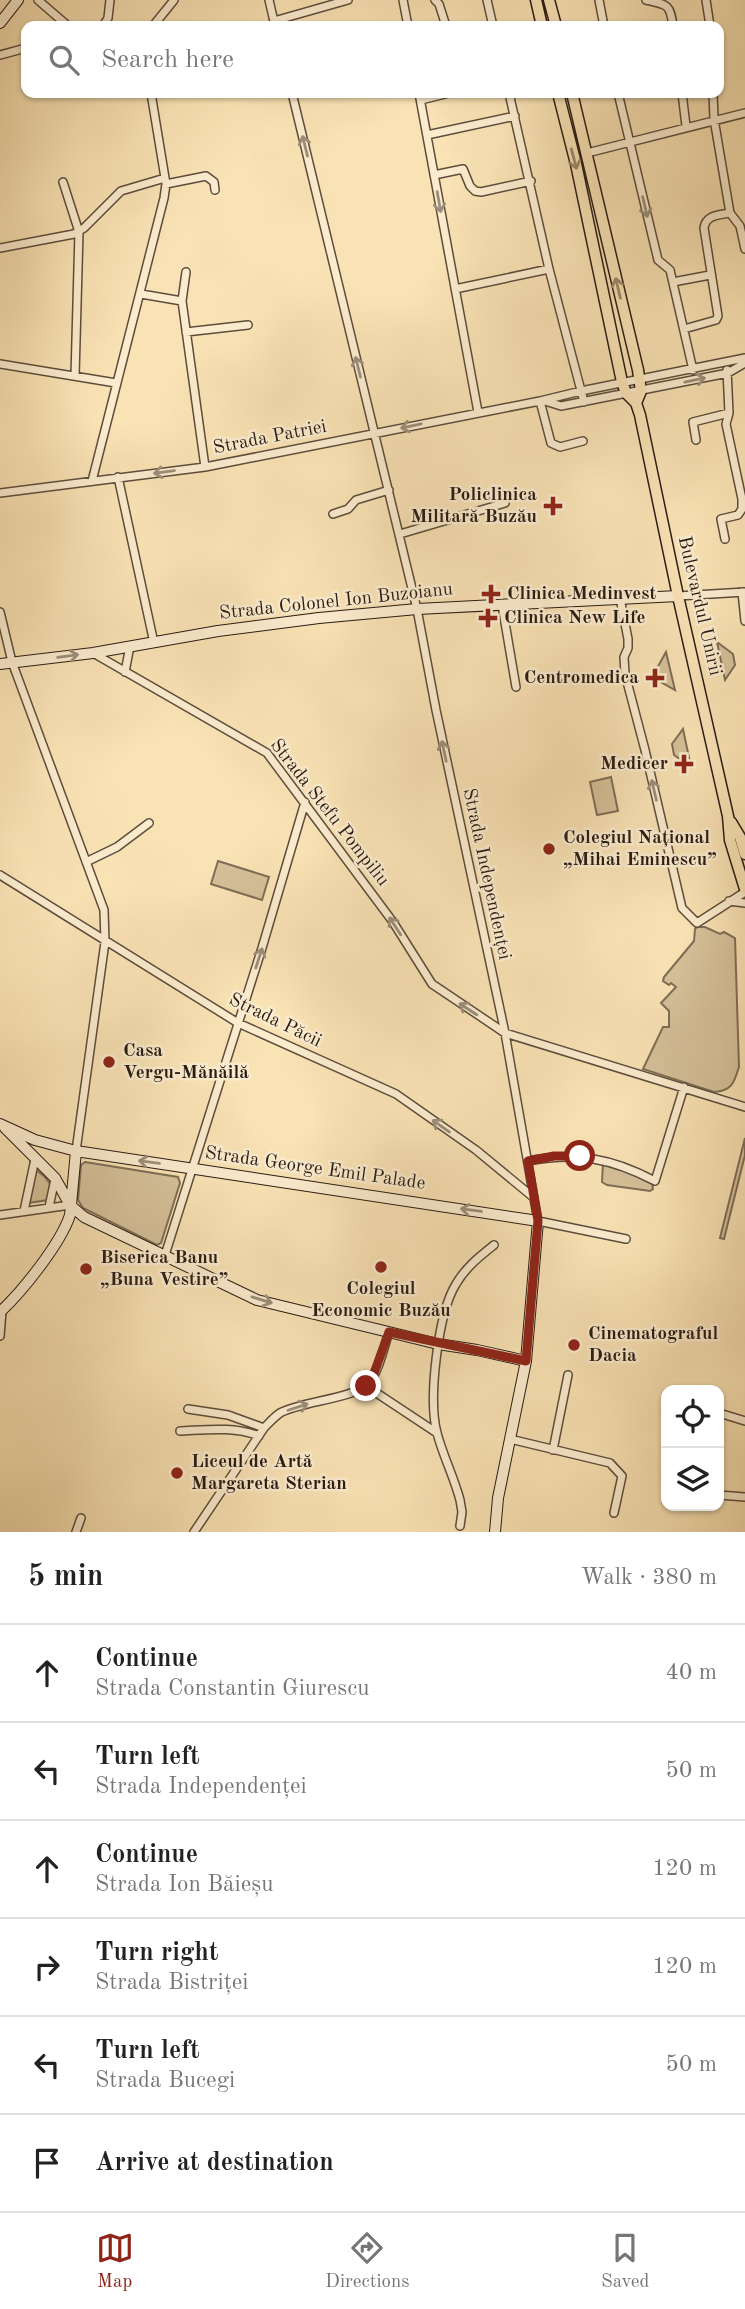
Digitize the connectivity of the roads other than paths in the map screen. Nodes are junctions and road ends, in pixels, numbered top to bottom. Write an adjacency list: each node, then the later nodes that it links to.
1 (18, 0): 28 (street)
2 (38, 0): 15 (street)
3 (110, 0): 16 (street)
4 (174, 0): 17 (street)
5 (269, 0): 18 (street)
6 (348, 0): 19 (street)
7 (403, 0): 20 (street)
8 (435, 0): 21 (street)
9 (487, 0): 22 (street)
10 (536, 0): 23 (main road)
11 (550, 0): 24 (main road)
12 (599, 0): 25 (street)
13 (646, 0): 26 (street)
14 (706, 0): 27 (street)
15 (62, 21)
16 (106, 21)
17 (157, 21)
18 (274, 21)
19 (284, 21)
20 (407, 21)
21 (444, 21)
22 (492, 21)
23 (541, 21)
24 (555, 21)
25 (603, 21)
26 (672, 21)
27 (709, 21)
28 (0, 23)
29 (21, 49): 30 (street)
30 (0, 55)
31 (152, 98): 48 (street)
32 (293, 98): 81 (street, Strada Independenței, one-way to 32)
33 (420, 98): 44 (street)
34 (510, 98): 41 (street)
35 (559, 98): 74 (main road, one-way to 74)
36 (573, 98): 46 (main road)
37 (619, 98): 45 (street)
38 (683, 98): 43 (street)
39 (713, 98): 42 (street)
40 (745, 113): 42 (street)
41 (515, 116): 44 (street); 49 (street)
42 (714, 120): 43 (street); 52 (street)
43 (686, 126): 45 (street)
44 (427, 135): 47 (street)
45 (629, 141): 46 (street); 59 (street, one-way to 59)
46 (587, 153): 73 (main road, one-way to 46)
47 (434, 175): 49 (street); 60 (street, one-way to 60)
48 (165, 181): 51 (street); 53 (street); 61 (street)
49 (531, 181): 56 (street)
50 (64, 182): 53 (street)
51 (215, 190)
52 (730, 213): 55 (street); 58 (street)
53 (79, 232): 54 (street); 71 (street)
54 (0, 248)
55 (745, 249)
56 (549, 269): 60 (street); 75 (street)
57 (186, 272): 62 (street)
58 (710, 275): 59 (street); 64 (street)
59 (673, 282): 64 (street)
60 (454, 289): 79 (street)
61 (141, 294): 62 (street); 72 (street)
62 (182, 301): 65 (street)
63 (248, 325): 65 (street)
64 (684, 329): 69 (street)
65 (186, 332): 84 (street)
66 (745, 361): 67 (street, Strada Patriei); 70 (street, Strada Patriei)
67 (726, 362): 69 (street, Strada Patriei); 70 (street)
68 (0, 364): 71 (street)
69 (693, 370): 73 (street, Strada Patriei)
70 (728, 373): 73 (street, Strada Patriei, one-way to 70); 80 (street)
71 (75, 376): 72 (street)
72 (116, 383): 86 (street)
73 (640, 385): 74 (street, Strada Patriei); 78 (main road)
74 (624, 388): 75 (street, Strada Patriei); 77 (street, Strada Patriei); 78 (main road)
75 (581, 391): 76 (street, Strada Patriei); 77 (street)
76 (542, 401): 77 (street, Strada Patriei); 79 (street, Strada Patriei); 83 (street)
77 (584, 402)
78 (636, 403): 95 (main road, Bulevardul Unirii)
79 (478, 412): 81 (street, Strada Patriei, one-way to 81)
80 (729, 413): 82 (street); 93 (street)
81 (374, 434): 84 (street, Strada Patriei); 87 (street, Strada Independenței)
82 (696, 440)
83 (583, 441)
84 (205, 467): 85 (street, Strada Patriei, one-way to 85)
85 (118, 477): 86 (street, Strada Patriei); 101 (street)
86 (92, 481): 89 (street, Strada Patriei)
87 (389, 492): 88 (street); 91 (street); 92 (street, Strada Independenței)
88 (399, 492)
89 (0, 494)
90 (505, 503): 92 (street)
91 (333, 514)
92 (400, 534): 98 (street, Strada Independenței)
93 (726, 539)
94 (744, 592): 95 (street); 100 (street)
95 (678, 596): 96 (street, Strada Colonel Ion Buzoianu); 109 (main road, Bulevardul Unirii)
96 (620, 598): 97 (street, Strada Colonel Ion Buzoianu); 115 (street, one-way to 96)
97 (502, 605): 98 (street, Strada Colonel Ion Buzoianu); 107 (street)
98 (417, 609): 101 (street, Strada Colonel Ion Buzoianu); 119 (street, Strada Independenței, one-way to 98)
99 (0, 612): 104 (street)
100 (745, 621)
101 (154, 643): 102 (street, Strada Colonel Ion Buzoianu)
102 (130, 646): 103 (street, Strada Colonel Ion Buzoianu); 106 (street)
103 (93, 653): 104 (street, Strada Colonel Ion Buzoianu, one-way to 103); 106 (street, Strada Stefu Pompiliu)
104 (12, 662): 105 (street, Strada Colonel Ion Buzoianu); 112 (street)
105 (0, 664)
106 (125, 672): 108 (street, Strada Stefu Pompiliu)
107 (516, 687)
108 (305, 802): 118 (street, one-way to 108); 119 (street, Strada Stefu Pompiliu, one-way to 108)
109 (728, 816): 111 (main road, Bulevardul Unirii); 114 (main road, Bulevardul Unirii)
110 (149, 823): 112 (street)
111 (745, 854)
112 (86, 862): 117 (street)
113 (0, 875): 117 (street, Strada Păcii)
114 (745, 890): 115 (street)
115 (729, 901): 116 (street)
116 (745, 903)
117 (105, 942): 118 (street, Strada Păcii); 123 (street)
118 (238, 1023): 126 (street); 128 (street, Strada Păcii, one-way to 118)
119 (505, 1033): 120 (street, Strada Stefu Pompiliu); 125 (street, Strada Independenței)
120 (684, 1087): 121 (street, Strada Stefu Pompiliu); 125 (street)
121 (745, 1107)
122 (0, 1124): 123 (street, Strada George Emil Palade); 124 (street)
123 (76, 1151): 126 (street, Strada George Emil Palade, one-way to 123); 129 (street)
124 (35, 1159): 127 (street); 131 (street)
125 (528, 1161): 128 (street, Strada Independenței)
126 (193, 1168): 133 (street, Strada George Emil Palade, one-way to 126); 136 (street)
127 (55, 1178): 129 (street); 130 (street)
128 (533, 1197): 133 (street, Strada Independenței)
129 (70, 1205): 130 (street); 136 (street); 137 (street)
130 (50, 1208): 131 (street)
131 (24, 1211): 132 (street)
132 (0, 1215)
133 (538, 1221): 134 (street, Strada George Emil Palade); 141 (street)
134 (626, 1239)
135 (494, 1245): 140 (street)
136 (165, 1255): 138 (street, one-way to 138)
137 (1, 1311): 139 (street)
138 (389, 1332): 140 (street); 143 (street)
139 (0, 1336)
140 (438, 1344): 141 (street); 149 (street)
141 (526, 1361): 151 (street)
142 (568, 1376): 152 (street)
143 (366, 1386): 147 (street, one-way to 143); 149 (street)
144 (188, 1409): 147 (street)
145 (724, 1415): 146 (street)
146 (745, 1422)
147 (264, 1428): 150 (street)
148 (180, 1431): 150 (street)
149 (437, 1433): 157 (street)
150 (259, 1436): 159 (street)
151 (510, 1439): 152 (street); 160 (street)
152 (553, 1450): 155 (street)
153 (724, 1495): 154 (street)
154 (745, 1497)
155 (614, 1513)
156 (81, 1518): 158 (street)
157 (460, 1526)
158 (76, 1532)
159 (194, 1532)
160 (495, 1532)

